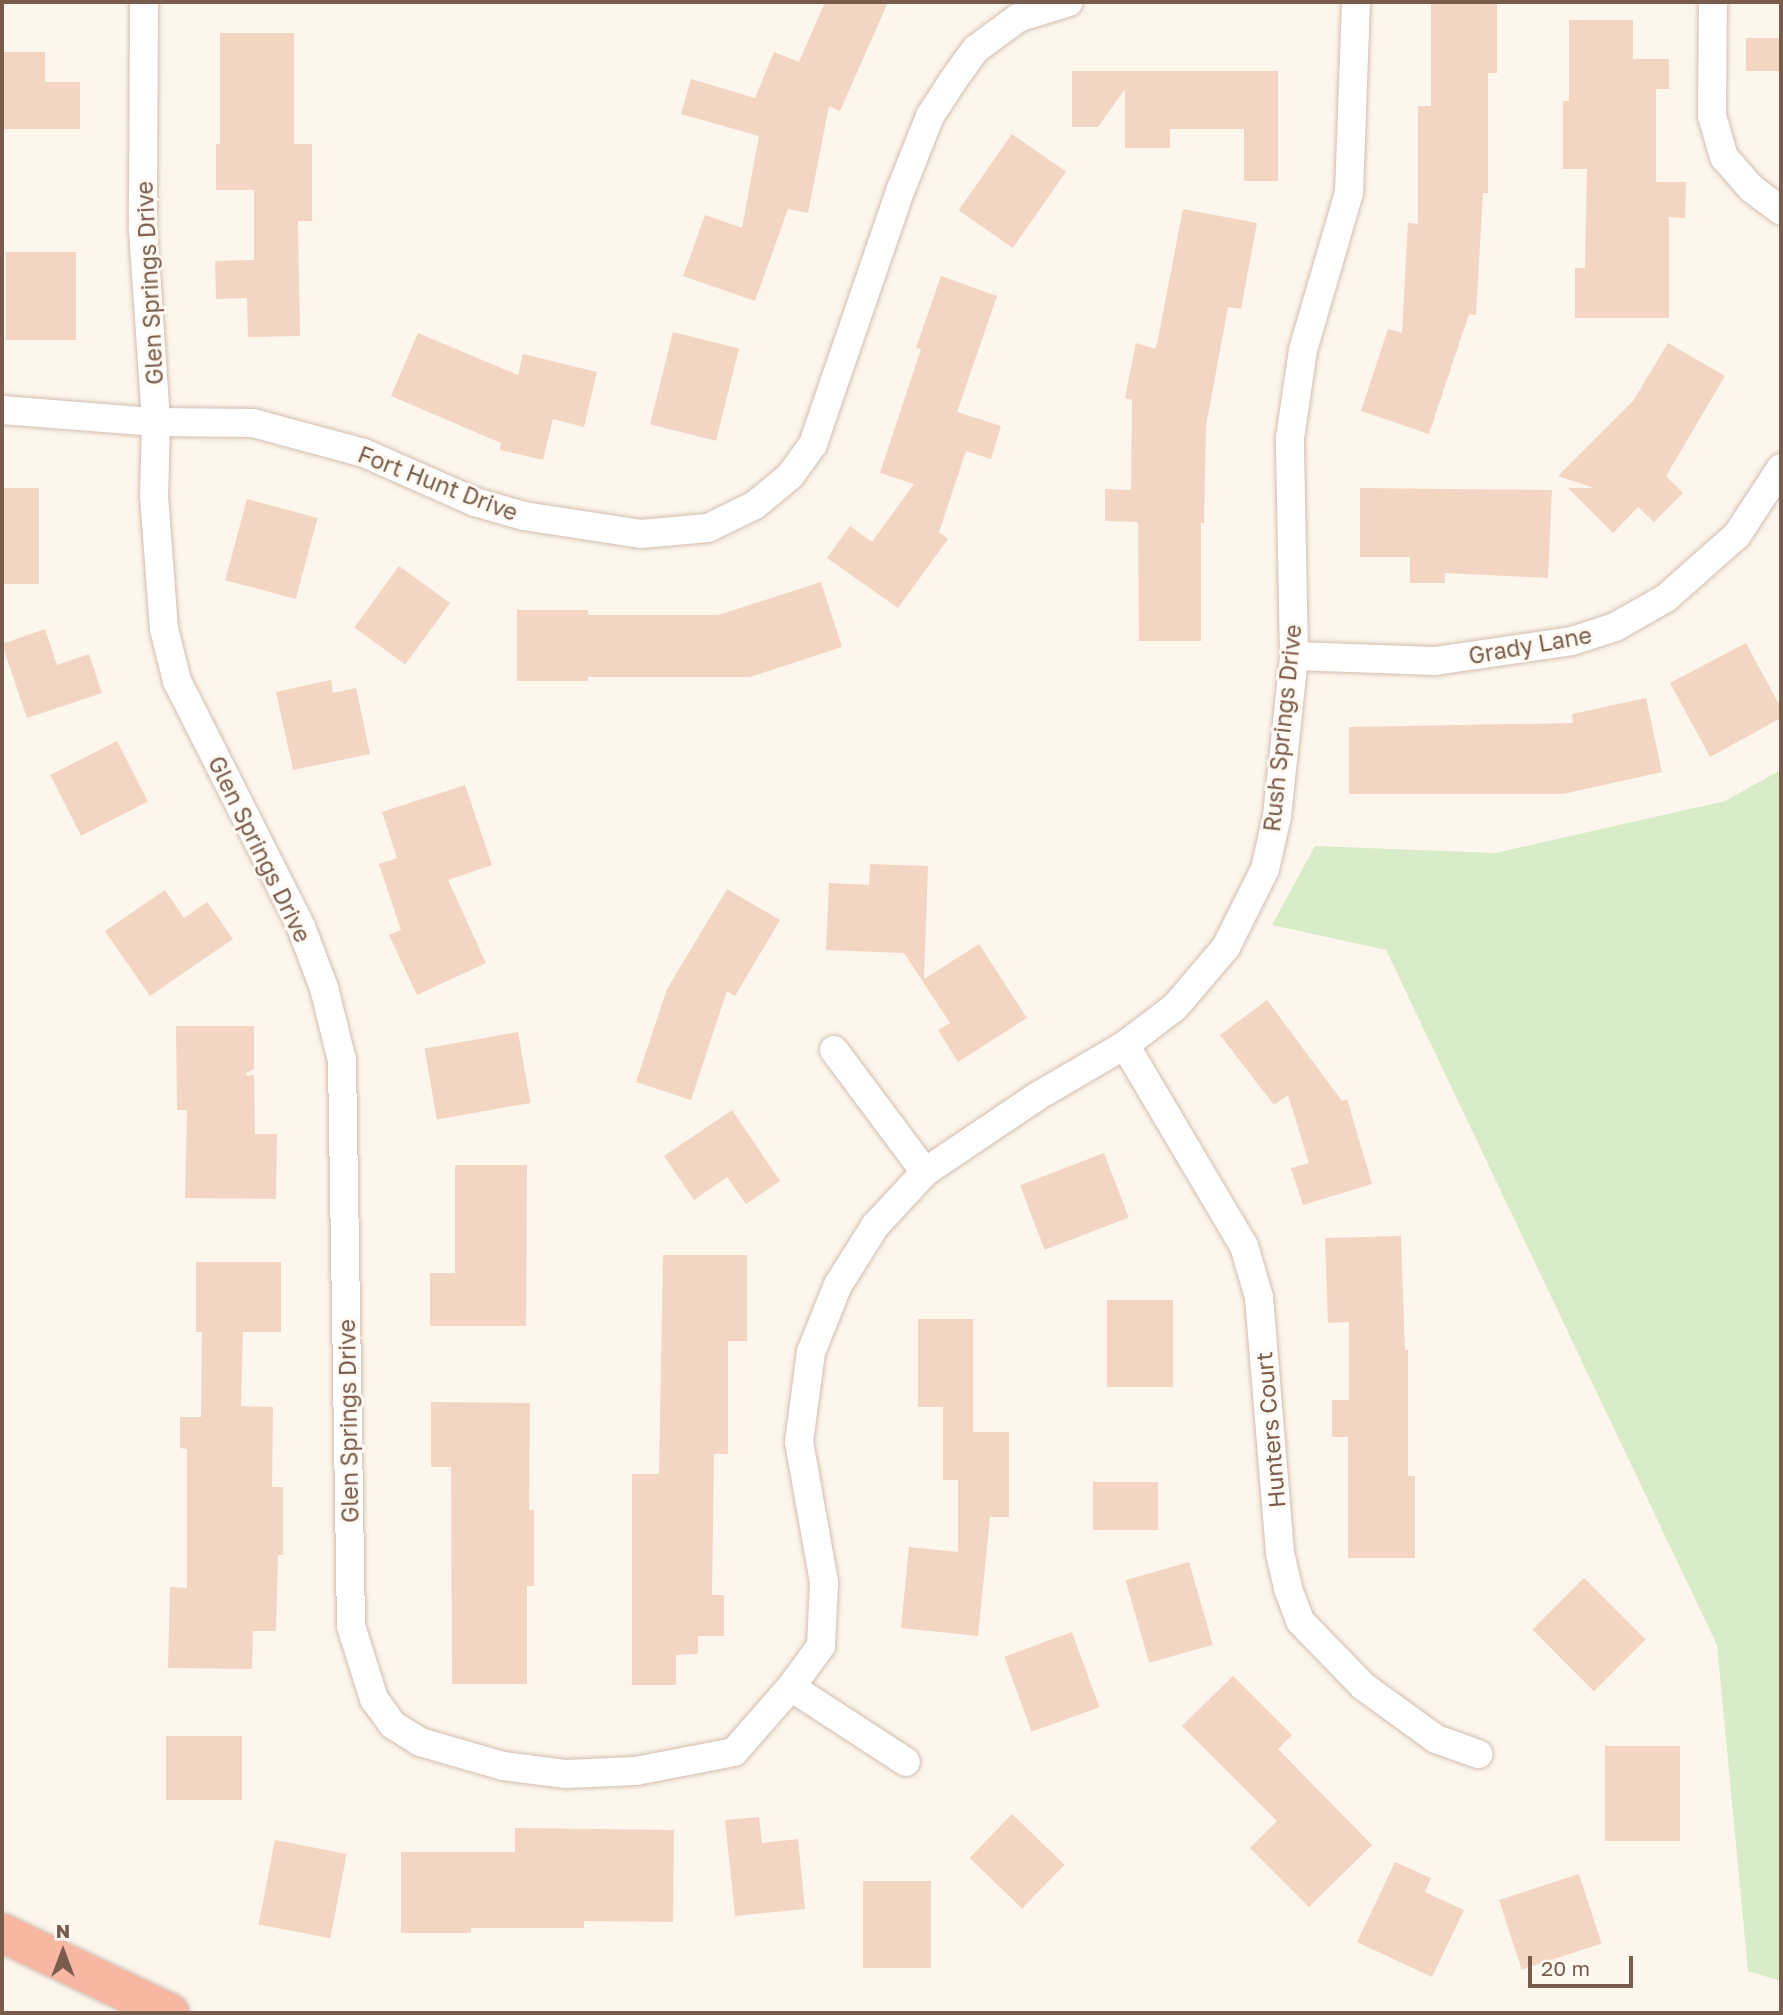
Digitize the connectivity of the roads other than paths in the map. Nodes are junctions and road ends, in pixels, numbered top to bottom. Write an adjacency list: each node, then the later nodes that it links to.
1 (144, 2): 7 (street, Glen Springs Drive)
2 (1069, 2): 7 (street, Fort Hunt Drive)
3 (1356, 2): 9 (street, Rush Springs Drive)
4 (1713, 2): 5 (street)
5 (1781, 211)
6 (2, 410): 7 (street, Fort Hunt Drive)
7 (156, 422): 14 (street, Glen Springs Drive)
8 (1781, 468): 9 (street, Grady Lane)
9 (1294, 656): 10 (street, Rush Springs Drive)
10 (1125, 1045): 12 (street, Rush Springs Drive); 15 (street, Hunters Court)
11 (834, 1050): 12 (street)
12 (925, 1172): 13 (street, Rush Springs Drive)
13 (791, 1688): 14 (street, Rush Springs Drive); 16 (street)
14 (374, 1699)
15 (1478, 1754)
16 (906, 1762)
17 (2, 1933): 18 (highway)
18 (170, 2013)

